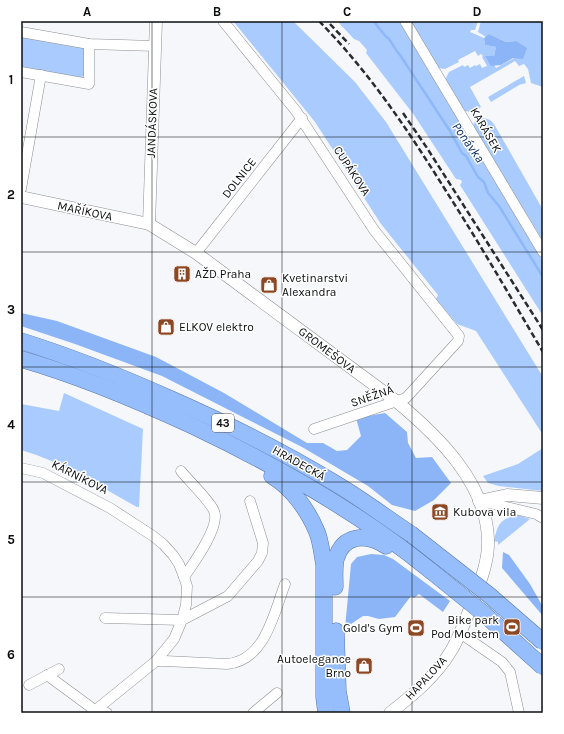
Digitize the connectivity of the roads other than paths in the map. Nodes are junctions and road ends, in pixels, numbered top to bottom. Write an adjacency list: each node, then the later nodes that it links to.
1 (156, 21): 6 (street, JANDÁSKOVA)
2 (223, 21): 9 (street, CUPÁKOVA)
3 (405, 21): 13 (street, KARÁSEK)
4 (21, 32): 5 (street)
5 (89, 44): 6 (street); 8 (street)
6 (155, 46): 12 (street, JANDÁSKOVA)
7 (21, 72): 8 (street)
8 (40, 75): 10 (street)
9 (302, 118): 14 (street, DOLNICE); 15 (street, CUPÁKOVA)
10 (21, 188)
11 (21, 197): 12 (street, MAŘÍKOVA)
12 (149, 224): 14 (street, GROMEŠOVA)
13 (543, 252)
14 (196, 253): 18 (street, GROMEŠOVA)
15 (459, 336): 18 (street, SNĚŽNÁ)
16 (21, 341): 27 (highway, HRADECKÁ / 43)
17 (21, 359): 20 (highway, HRADECKÁ / 43)
18 (396, 401): 19 (street, SNĚŽNÁ); 25 (street, GROMEŠOVA)
19 (314, 429)
20 (232, 444): 27 (highway, HRADECKÁ / 43); 40 (highway)
21 (21, 468): 28 (street, KÁRNÍKOVA)
22 (181, 471): 28 (street)
23 (543, 498): 25 (street)
24 (250, 501): 31 (street)
25 (479, 501): 26 (street); 32 (street, HAPALOVA)
26 (543, 518)
27 (403, 545): 33 (highway, HRADECKÁ / 43, bridge); 35 (highway, HRADECKÁ / 43, bridge); 45 (highway)
28 (184, 577): 31 (street, KÁRNÍKOVA)
29 (285, 584): 34 (street)
30 (105, 618): 31 (street)
31 (182, 620): 34 (street, KÁRNÍKOVA)
32 (460, 633): 46 (street, HAPALOVA); 47 (street)
33 (543, 642)
34 (156, 662): 41 (street, KÁRNÍKOVA)
35 (543, 667)
36 (59, 669): 37 (street)
37 (47, 675): 38 (street); 41 (street)
38 (29, 686)
39 (277, 693): 43 (street)
40 (324, 697): 44 (highway); 45 (highway)
41 (94, 712): 42 (street)
42 (107, 713)
43 (253, 713)
44 (318, 713)
45 (338, 713)
46 (390, 713)
47 (519, 713)

